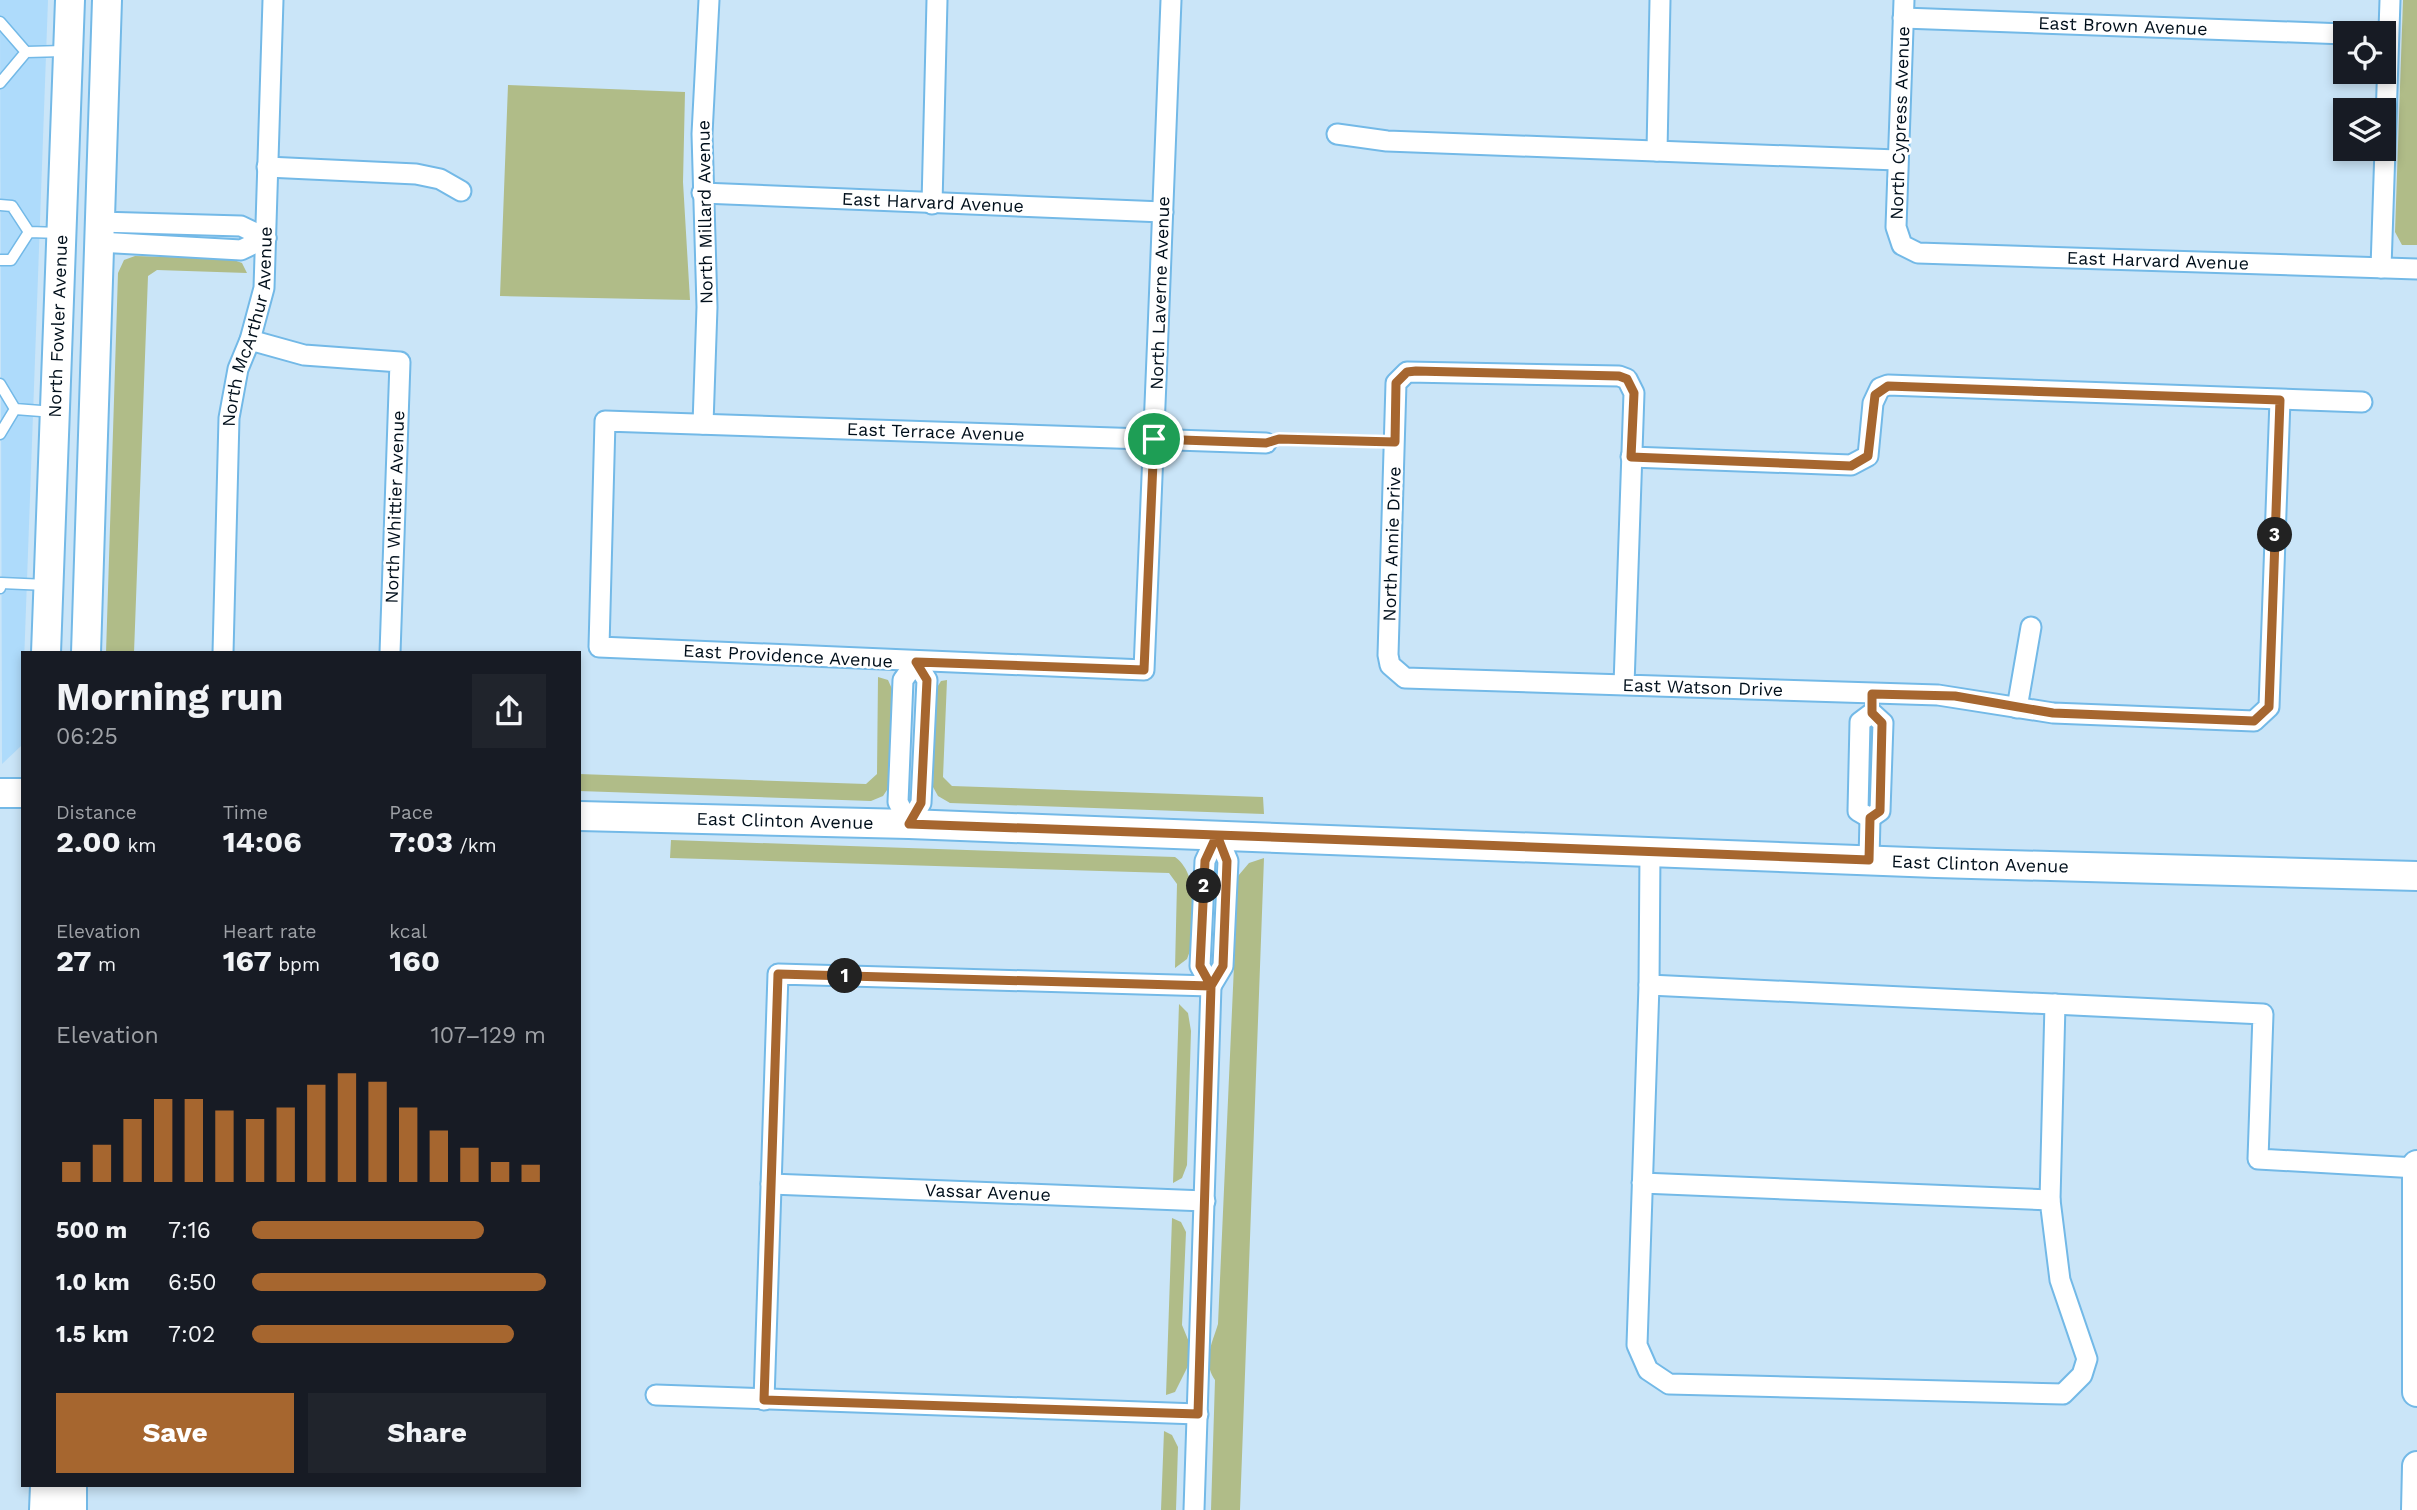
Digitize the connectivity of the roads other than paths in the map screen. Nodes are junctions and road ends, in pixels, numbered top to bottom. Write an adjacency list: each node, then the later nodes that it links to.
1 (70, 0): 14 (street, North Fowler Avenue)
2 (107, 0): 27 (street)
3 (273, 0): 20 (street, North McArthur Avenue)
4 (709, 0): 22 (street, North Millard Avenue)
5 (937, 0): 23 (street)
6 (1171, 0): 25 (street, North Laverne Avenue)
7 (1660, 0): 18 (street)
8 (2390, 0): 10 (street)
9 (1903, 9): 12 (street, East Brown Avenue); 19 (street, North Cypress Avenue)
10 (2388, 21)
11 (0, 22): 13 (lane)
12 (2333, 33)
13 (26, 52): 14 (lane); 15 (lane)
14 (68, 54): 27 (street); 28 (street, North Fowler Avenue)
15 (0, 83)
16 (2385, 84): 32 (street)
17 (1337, 134): 18 (street)
18 (1657, 151): 19 (street)
19 (1897, 160): 30 (street, North Cypress Avenue)
20 (267, 167): 21 (street); 29 (street, North McArthur Avenue)
21 (461, 191)
22 (702, 194): 23 (street, East Harvard Avenue); 40 (street, North Millard Avenue)
23 (932, 204): 25 (street, East Harvard Avenue)
24 (0, 205): 26 (lane)
25 (1163, 212): 42 (street, North Laverne Avenue)
26 (29, 232): 28 (lane); 31 (lane)
27 (98, 232): 29 (street); 51 (street)
28 (61, 233): 39 (street, North Fowler Avenue)
29 (266, 239): 34 (street, North McArthur Avenue)
30 (1902, 245): 32 (street, East Harvard Avenue)
31 (0, 260)
32 (2381, 268): 33 (street, East Harvard Avenue)
33 (2417, 269)
34 (250, 340): 52 (street, North McArthur Avenue); 53 (street, North Whittier Avenue)
35 (0, 384): 38 (lane)
36 (2280, 400): 37 (street); 45 (street); 59 (street, East Watson Drive)
37 (2362, 402)
38 (15, 409): 39 (lane); 41 (lane)
39 (54, 412): 47 (street, North Fowler Avenue)
40 (703, 424): 42 (street, East Terrace Avenue); 49 (street, East Terrace Avenue)
41 (0, 434)
42 (1154, 439): 44 (street, East Terrace Avenue); 56 (street, North Laverne Avenue)
43 (1395, 442): 44 (lane); 45 (street, North Annie Drive); 55 (street, North Annie Drive)
44 (1266, 443)
45 (1631, 457): 57 (street)
46 (0, 583): 47 (lane)
47 (48, 585): 50 (street, North Fowler Avenue)
48 (2031, 627): 59 (street)
49 (599, 648): 54 (street, East Providence Avenue)
50 (46, 651)
51 (86, 651)
52 (223, 651)
53 (390, 651)
54 (916, 662): 56 (street, East Providence Avenue); 63 (street)
55 (1393, 669): 57 (street, East Watson Drive)
56 (1144, 670)
57 (1624, 685): 58 (street, East Watson Drive)
58 (1872, 703): 59 (street, East Watson Drive); 66 (street)
59 (2017, 708)
60 (0, 793): 61 (street)
61 (21, 793)
62 (581, 816): 63 (street, East Clinton Avenue)
63 (909, 824): 64 (street, East Clinton Avenue)
64 (1217, 835): 65 (street, East Clinton Avenue); 69 (street)
65 (1650, 850): 66 (street, East Clinton Avenue); 68 (street)
66 (1869, 860): 67 (street, East Clinton Avenue)
67 (2417, 876)
68 (1649, 985): 70 (street); 72 (street)
69 (1211, 986): 73 (street); 74 (street)
70 (2055, 1004): 71 (street); 75 (street)
71 (2417, 1166): 76 (street)
72 (1643, 1182): 75 (street); 75 (street)
73 (771, 1184): 74 (street, Vassar Avenue); 78 (street)
74 (1205, 1200): 79 (street)
75 (2050, 1200)
76 (2417, 1392)
77 (656, 1395): 78 (street)
78 (764, 1400): 79 (street)
79 (1198, 1414): 85 (street)
80 (2417, 1466): 86 (street)
81 (45, 1487): 83 (street)
82 (72, 1487): 84 (street)
83 (44, 1510)
84 (72, 1510)
85 (1194, 1510)
86 (2416, 1510)

